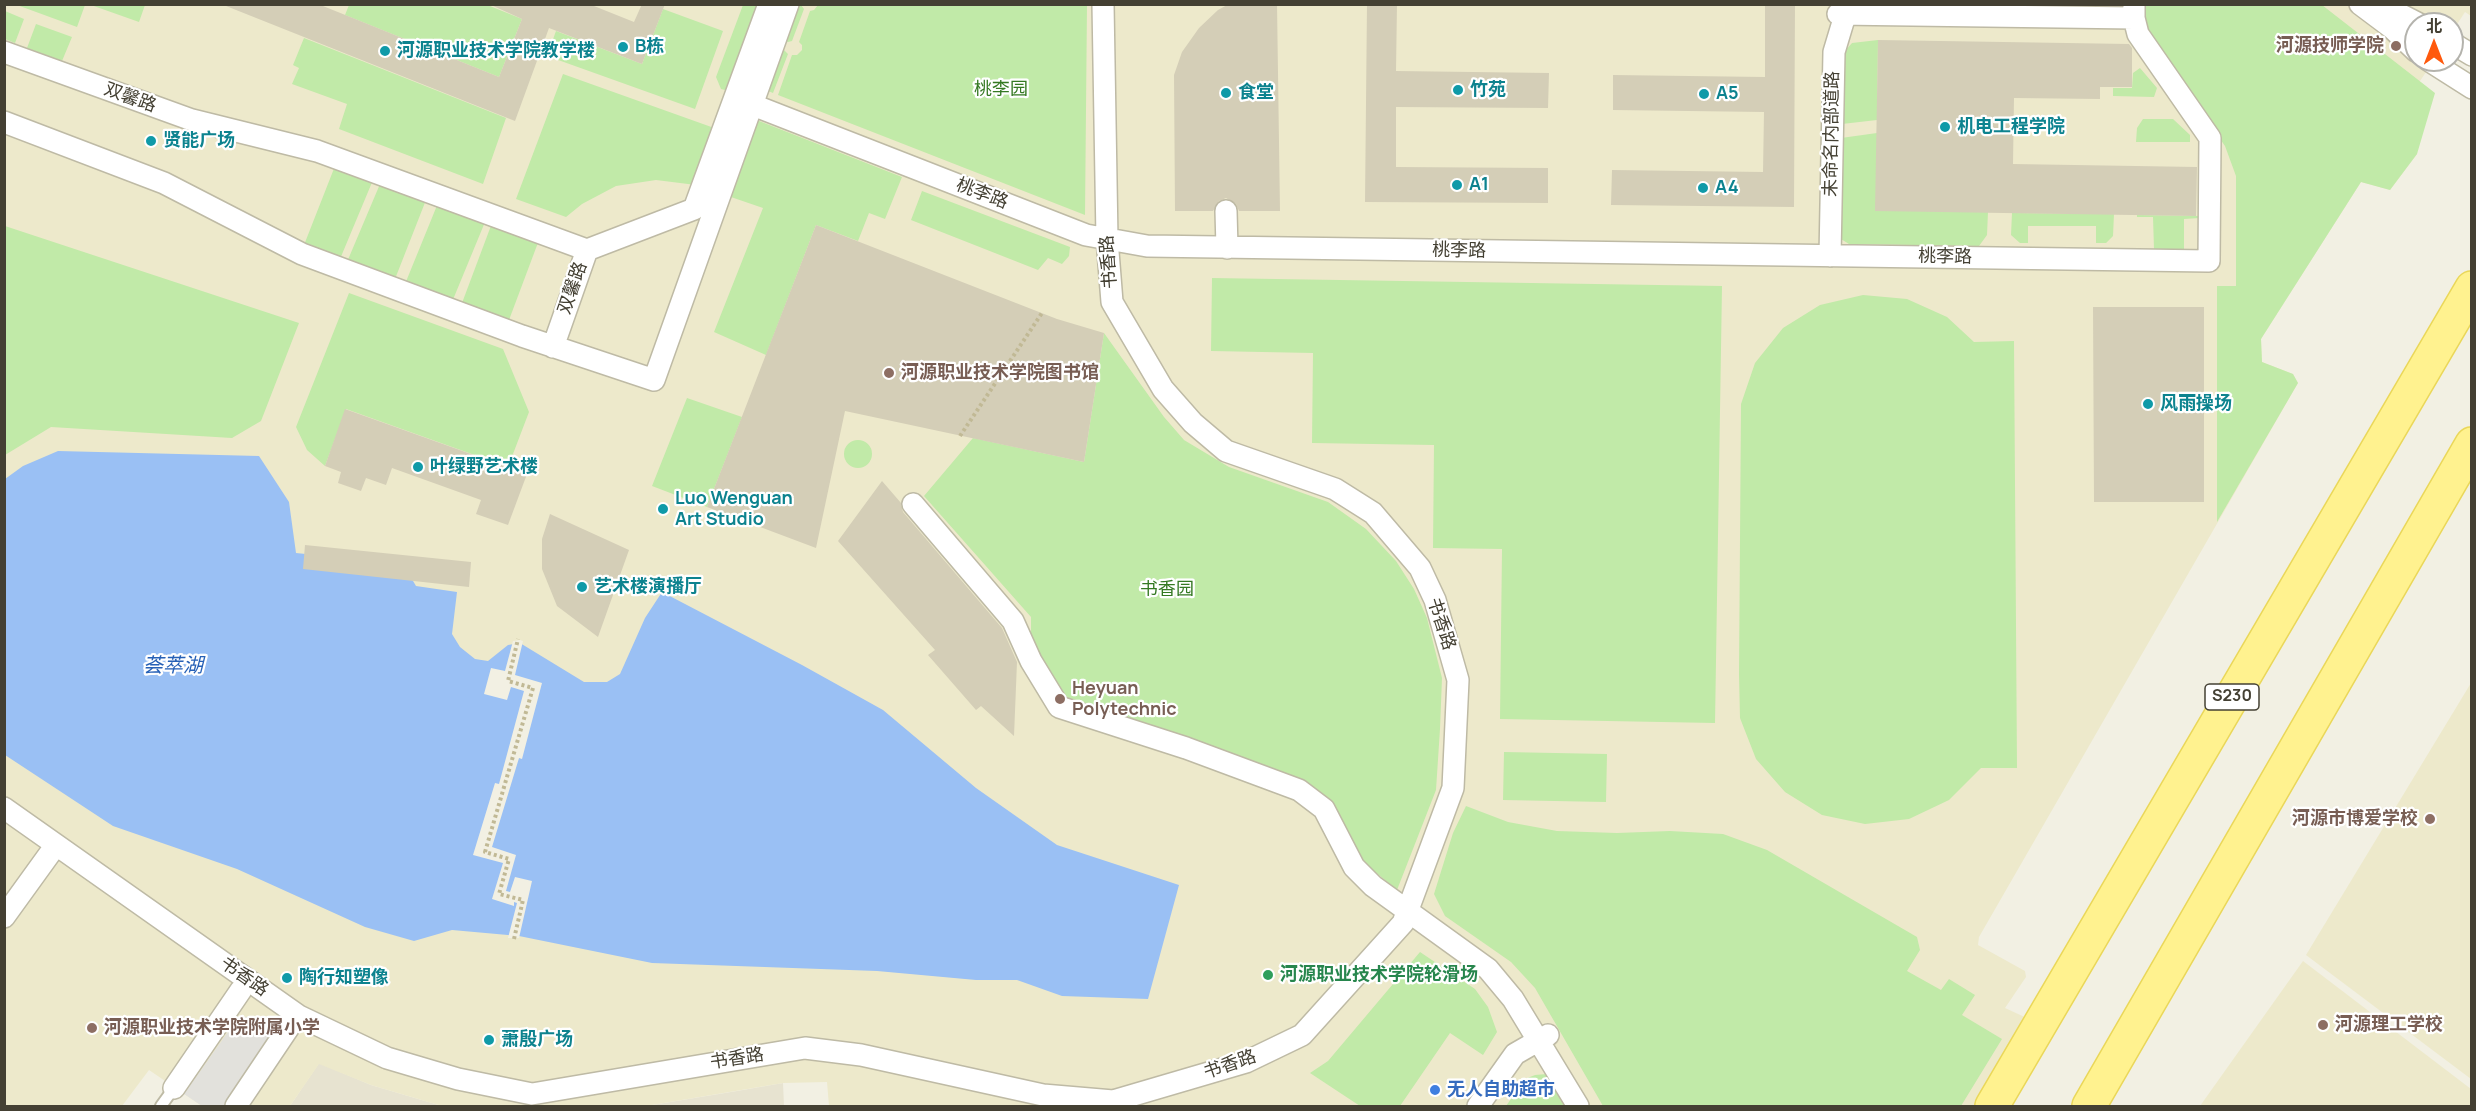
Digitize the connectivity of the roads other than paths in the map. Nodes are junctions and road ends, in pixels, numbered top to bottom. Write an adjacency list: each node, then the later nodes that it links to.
1 (769, 4): 14 (street)
2 (788, 4): 14 (street)
3 (1103, 4): 17 (street, 书香路)
4 (1115, 4): 17 (street, 书香路)
5 (2360, 4): 10 (street)
6 (2380, 4): 9 (street)
7 (1845, 9): 8 (street, 未命名内部道路); 20 (street, 未命名内部道路)
8 (2134, 11): 21 (street, 未命名内部道路)
9 (2404, 16)
10 (2404, 40)
11 (4, 52): 19 (street, 双馨路)
12 (2447, 72): 13 (street)
13 (2472, 88)
14 (746, 96): 17 (street, 桃李路); 19 (street); 23 (street)
15 (4, 122): 23 (street)
16 (1226, 211): 18 (street)
17 (1112, 235): 18 (street, 桃李路); 29 (street, 书香路)
18 (1227, 242): 20 (street, 桃李路)
19 (587, 250): 23 (street, 双馨路)
20 (1826, 251): 21 (street, 桃李路)
21 (2209, 257)
22 (2472, 288): 44 (main road, S230)
23 (553, 347)
24 (2472, 444): 45 (main road)
25 (913, 504): 29 (street)
26 (4, 808): 28 (street, 书香路)
27 (4, 824): 28 (street, 书香路)
28 (53, 850): 29 (street, 书香路); 30 (street); 31 (street, 书香路)
29 (1410, 910): 33 (street); 40 (street, 书香路)
30 (4, 917)
31 (241, 990): 32 (street, 书香路); 34 (street)
32 (291, 1024): 36 (street); 37 (street, 书香路)
33 (1543, 1037): 41 (street); 42 (street); 43 (street)
34 (174, 1088): 35 (lane)
35 (161, 1107)
36 (236, 1107)
37 (525, 1107)
38 (537, 1107): 39 (street, 书香路)
39 (1055, 1107)
40 (1133, 1107)
41 (1478, 1107)
42 (1578, 1107)
43 (1592, 1107)
44 (1992, 1107)
45 (2089, 1107)

